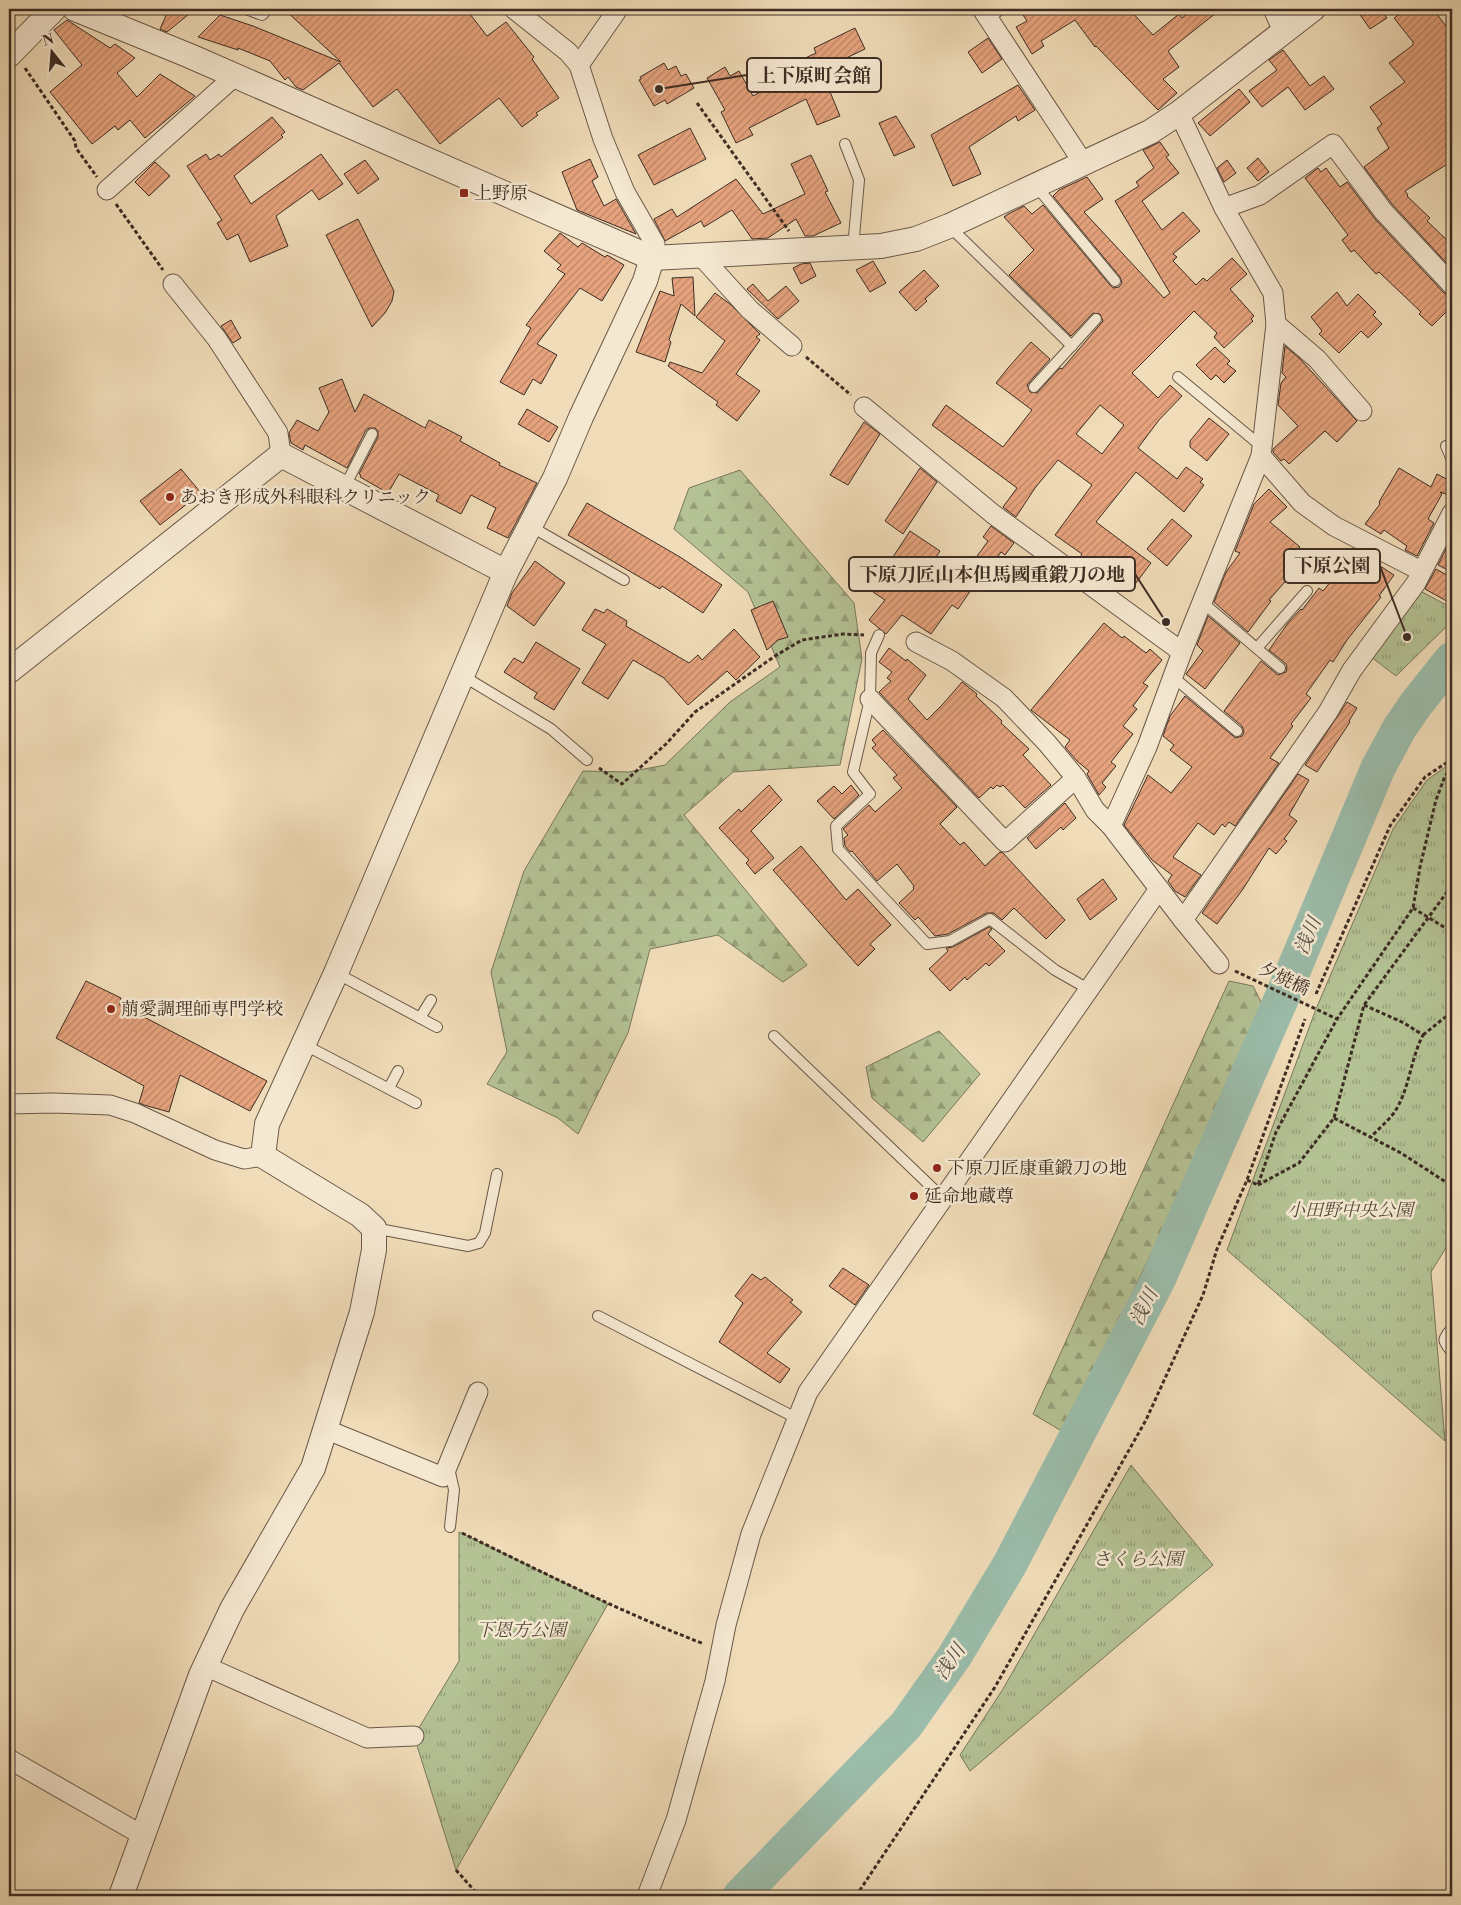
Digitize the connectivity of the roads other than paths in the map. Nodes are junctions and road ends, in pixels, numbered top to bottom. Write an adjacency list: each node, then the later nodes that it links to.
1 (54, 9): 11 (street)
2 (75, 9): 13 (street)
3 (246, 9): 4 (lane)
4 (268, 9)
5 (514, 9): 12 (street)
6 (618, 9): 12 (street)
7 (1273, 9): 10 (street)
8 (1313, 9): 10 (street)
9 (991, 12): 16 (street)
10 (1283, 30): 14 (street)
11 (11, 53)
12 (579, 65): 23 (street)
13 (235, 76): 18 (street); 23 (street)
14 (1179, 113): 16 (street); 19 (street)
15 (845, 144): 21 (lane)
16 (1084, 164): 17 (street)
17 (1036, 186): 20 (street); 24 (lane)
18 (107, 190)
19 (1224, 208): 26 (street); 28 (street)
20 (949, 226): 21 (street); 30 (lane)
21 (853, 248): 22 (street)
22 (702, 257): 23 (street); 29 (street)
23 (652, 258): 42 (street)
24 (1116, 281)
25 (173, 284): 38 (street)
26 (1452, 285)
27 (1096, 319): 30 (lane)
28 (1276, 324): 34 (street); 37 (street)
29 (792, 346)
30 (1072, 346): 32 (lane)
31 (1178, 377): 37 (lane)
32 (1034, 387)
33 (864, 407): 51 (street)
34 (1362, 410)
35 (372, 434): 40 (lane)
36 (1446, 446): 39 (lane)
37 (1261, 451): 43 (street); 47 (street)
38 (280, 455): 40 (street); 53 (street)
39 (1452, 460)
40 (344, 488): 44 (street)
41 (1452, 513): 43 (street)
42 (530, 526): 44 (street); 45 (lane)
43 (1421, 571): 62 (street)
44 (506, 572): 54 (street)
45 (624, 580)
46 (1307, 591): 50 (lane)
47 (1202, 602): 50 (lane); 51 (street)
48 (879, 635): 56 (lane)
49 (916, 642): 59 (street)
50 (1257, 648): 52 (lane)
51 (1182, 652): 55 (street)
52 (1280, 668)
53 (9, 671)
54 (463, 676): 58 (lane); 64 (street)
55 (1172, 676): 57 (lane); 60 (street)
56 (870, 699): 59 (street); 65 (lane)
57 (1237, 731)
58 (587, 760)
59 (1076, 778): 60 (street)
60 (1111, 826): 61 (street)
61 (1159, 889): 62 (street); 65 (street)
62 (1183, 920): 63 (street)
63 (1219, 964)
64 (336, 974): 67 (lane); 70 (street)
65 (1090, 990): 77 (street)
66 (431, 1000): 67 (lane)
67 (420, 1018): 68 (lane)
68 (437, 1027)
69 (774, 1036): 77 (lane)
70 (303, 1044): 72 (lane); 75 (street)
71 (398, 1071): 72 (lane)
72 (389, 1088): 73 (lane)
73 (416, 1103)
74 (9, 1104): 75 (street)
75 (263, 1156): 78 (street)
76 (496, 1174): 78 (lane)
77 (943, 1198): 83 (street)
78 (374, 1228): 84 (street)
79 (598, 1316): 83 (lane)
80 (1452, 1335): 81 (street)
81 (1452, 1345)
82 (478, 1392): 85 (street)
83 (798, 1419): 92 (street)
84 (325, 1429): 85 (street); 87 (street)
85 (448, 1465): 86 (lane)
86 (450, 1527)
87 (205, 1666): 88 (street); 90 (street)
88 (414, 1736)
89 (9, 1759): 90 (street)
90 (142, 1835): 91 (street)
91 (121, 1896)
92 (647, 1896)

